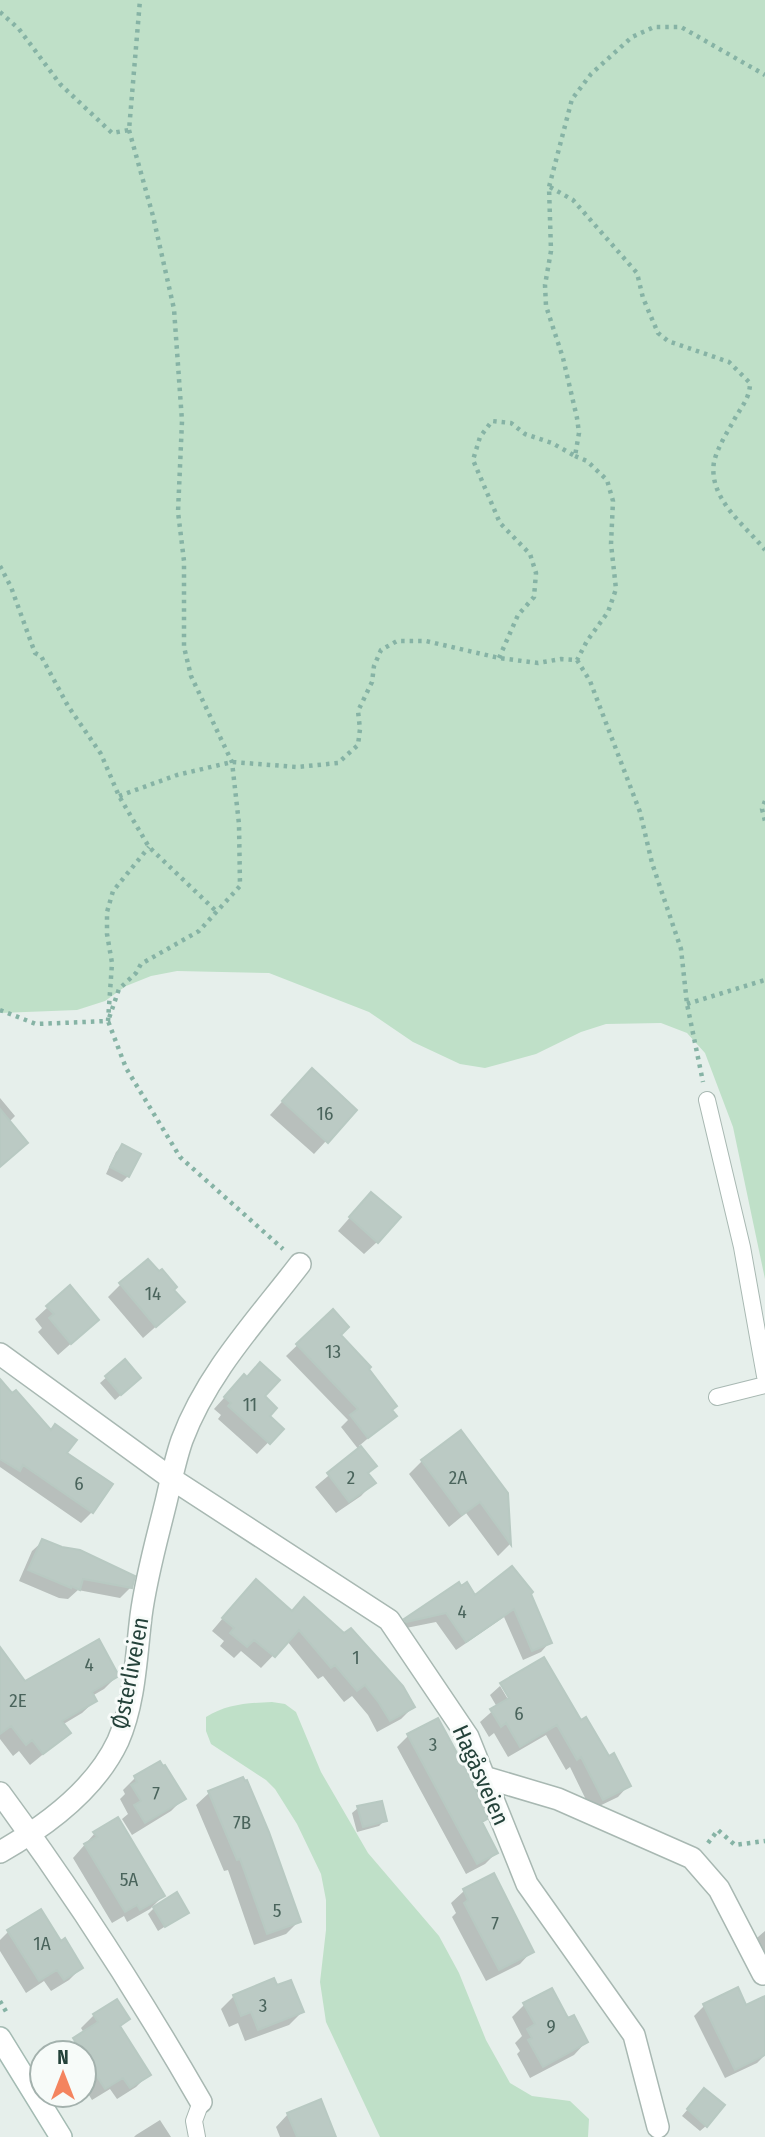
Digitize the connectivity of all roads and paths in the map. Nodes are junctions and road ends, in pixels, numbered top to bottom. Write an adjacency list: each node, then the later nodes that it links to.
1 (139, 0): 4 (path)
2 (0, 12): 4 (path)
3 (765, 75): 5 (path)
4 (129, 130): 11 (path)
5 (550, 187): 6 (path); 7 (path)
6 (575, 456): 9 (path); 10 (path)
7 (765, 550)
8 (0, 566): 12 (path)
9 (499, 658): 10 (path); 11 (path)
10 (576, 660): 18 (path)
11 (232, 762): 12 (path); 16 (path)
12 (119, 796): 15 (path)
13 (765, 801): 14 (path)
14 (765, 821)
15 (149, 847): 16 (path); 20 (path)
16 (217, 912): 20 (path)
17 (765, 980): 18 (path)
18 (687, 1004): 21 (path)
19 (0, 1010): 20 (path)
20 (108, 1021): 22 (path)
21 (707, 1100): 24 (lane)
22 (300, 1264): 27 (street, Østerliveien)
23 (0, 1354): 27 (street)
24 (765, 1376)
25 (765, 1385): 26 (lane)
26 (717, 1397)
27 (172, 1479): 28 (street, Hagåsveien); 30 (street, Østerliveien)
28 (484, 1777): 33 (street); 37 (street, Hagåsveien)
29 (0, 1793): 30 (street)
30 (30, 1835): 32 (street, Østerliveien); 36 (street)
31 (765, 1841): 33 (path)
32 (0, 1852)
33 (692, 1858): 34 (street)
34 (763, 1973)
35 (0, 2038): 38 (street)
36 (201, 2102): 39 (lane)
37 (658, 2127)
38 (61, 2137)
39 (197, 2137)

